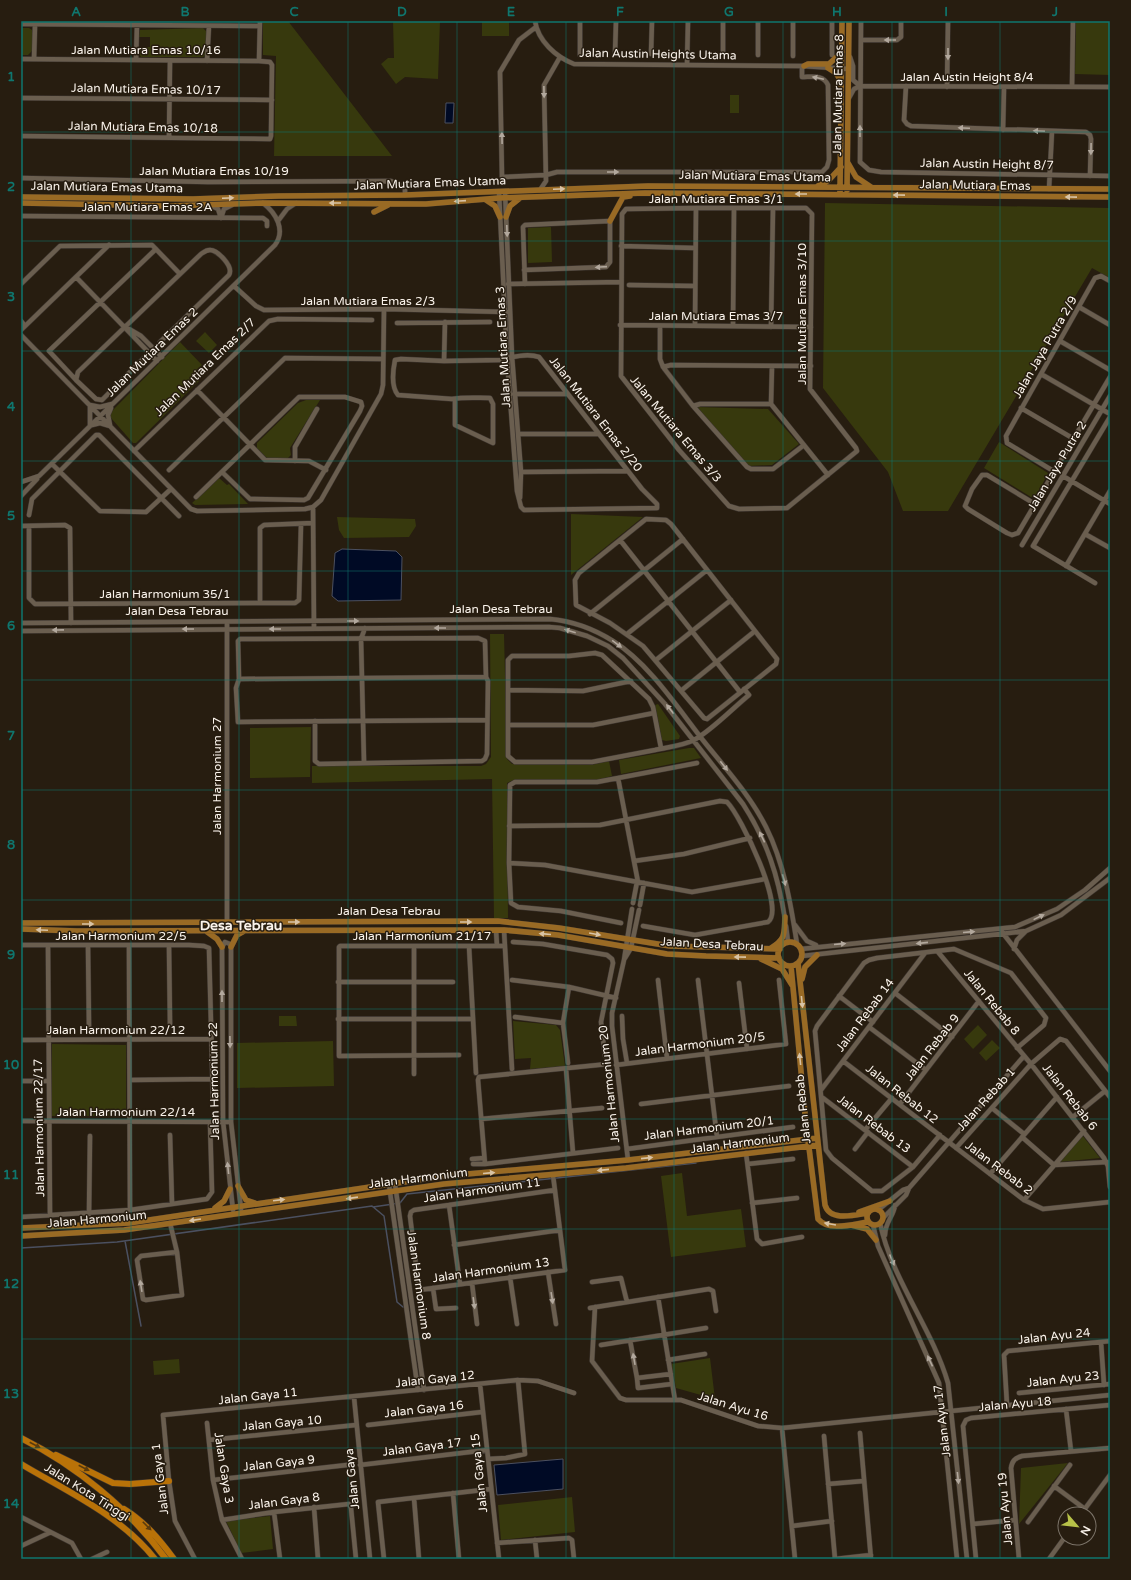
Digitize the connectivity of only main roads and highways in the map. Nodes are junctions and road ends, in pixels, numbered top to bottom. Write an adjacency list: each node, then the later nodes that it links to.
1 (842, 21): 3 (main road, Jalan Mutiara Emas 8)
2 (850, 21): 7 (main road, Jalan Mutiara Emas 8)
3 (842, 52): 4 (main road); 6 (main road, Jalan Mutiara Emas 8)
4 (803, 66)
5 (828, 68): 6 (main road)
6 (841, 81): 8 (main road, Jalan Mutiara Emas 8)
7 (848, 163): 10 (main road); 13 (main road, Jalan Mutiara Emas 8)
8 (841, 167): 9 (main road); 12 (main road, Jalan Mutiara Emas 8)
9 (816, 187): 12 (main road, Jalan Mutiara Emas Utama); 15 (main road, Jalan Mutiara Emas Utama, one-way to 9)
10 (873, 188): 11 (main road, Jalan Mutiara Emas); 13 (main road, Jalan Mutiara Emas)
11 (1110, 189)
12 (840, 191): 13 (main road, Jalan Mutiara Emas); 14 (main road, Jalan Mutiara Emas Utama, one-way to 14)
13 (847, 191): 18 (main road, Jalan Mutiara Emas, one-way to 13)
14 (646, 193): 19 (main road, Jalan Mutiara Emas Utama); 25 (main road)
15 (502, 195): 16 (main road, Jalan Mutiara Emas Utama); 19 (main road, Jalan Mutiara Emas Utama); 20 (main road, Jalan Mutiara Emas Utama)
16 (366, 196): 17 (main road, Jalan Mutiara Emas Utama, one-way to 16); 22 (main road)
17 (21, 197)
18 (1110, 197)
19 (521, 198): 20 (main road)
20 (484, 199): 23 (main road, Jalan Mutiara Emas Utama, one-way to 23)
21 (21, 203): 22 (main road, Jalan Mutiara Emas Utama, one-way to 21)
22 (374, 203): 23 (main road, Jalan Mutiara Emas Utama)
23 (396, 203): 24 (main road)
24 (374, 212)
25 (610, 221)
26 (785, 917): 33 (main road)
27 (21, 923): 33 (main road, Jalan Desa Tebrau, one-way to 33)
28 (21, 930): 29 (main road, Jalan Desa Tebrau, one-way to 28)
29 (205, 930): 30 (main road, Jalan Desa Tebrau); 31 (main road)
30 (248, 930): 32 (main road); 36 (main road, Jalan Desa Tebrau, one-way to 30)
31 (222, 947)
32 (231, 947)
33 (770, 948): 34 (main road, Jalan Desa Tebrau)
34 (780, 949): 37 (main road); 38 (main road)
35 (817, 955): 41 (main road)
36 (758, 958): 37 (main road, Jalan Desa Tebrau); 40 (main road)
37 (779, 958): 39 (main road)
38 (798, 963): 39 (main road); 41 (main road, Jalan Rebab)
39 (791, 966): 40 (main road, Jalan Rebab)
40 (793, 987): 42 (main road, Jalan Rebab, one-way to 40)
41 (800, 987): 43 (main road, Jalan Rebab, one-way to 43)
42 (806, 1124): 44 (main road); 45 (main road, Jalan Rebab)
43 (817, 1138): 45 (main road, Jalan Harmonium); 46 (main road, Jalan Rebab)
44 (795, 1141): 45 (main road, Jalan Harmonium); 51 (main road, Jalan Harmonium, one-way to 44)
45 (808, 1143): 46 (main road, Jalan Harmonium); 47 (main road, Jalan Harmonium); 48 (main road, Jalan Rebab)
46 (818, 1145): 55 (main road, Jalan Rebab)
47 (797, 1147): 48 (main road); 59 (main road, Jalan Harmonium, one-way to 59)
48 (810, 1160): 57 (main road, Jalan Rebab, one-way to 48)
49 (238, 1186): 51 (main road)
50 (230, 1189): 53 (main road)
51 (256, 1203): 53 (main road, Jalan Harmonium)
52 (892, 1203): 55 (main road)
53 (214, 1210): 58 (main road, Jalan Harmonium)
54 (868, 1213): 55 (main road, Jalan Rebab); 56 (main road); 56 (main road, Jalan Rebab)
55 (851, 1215)
56 (870, 1223): 57 (main road, Jalan Rebab)
57 (848, 1225): 60 (main road)
58 (21, 1228)
59 (21, 1236)
60 (876, 1240)
61 (21, 1438): 62 (highway, Jalan Kota Tinggi, one-way to 62)
62 (49, 1452): 64 (highway, one-way to 64); 65 (highway, Jalan Kota Tinggi)
63 (21, 1464): 66 (highway, Jalan Kota Tinggi)
64 (169, 1481)
65 (115, 1504): 67 (highway, Jalan Kota Tinggi); 68 (highway, one-way to 68)
66 (155, 1559)
67 (166, 1559)
68 (174, 1559)

